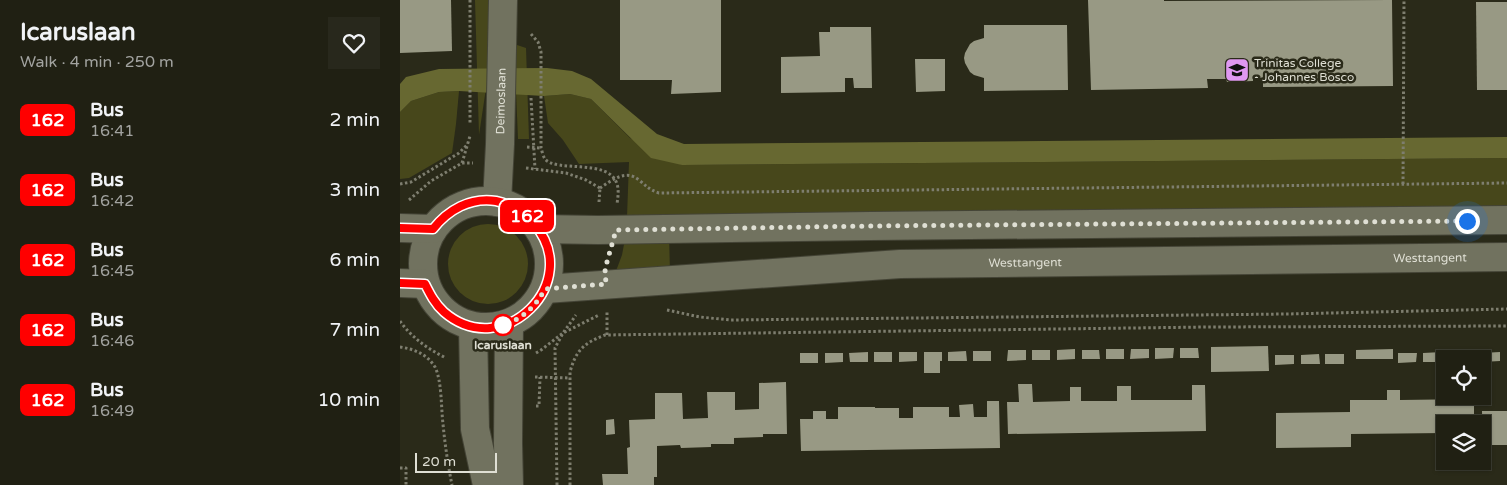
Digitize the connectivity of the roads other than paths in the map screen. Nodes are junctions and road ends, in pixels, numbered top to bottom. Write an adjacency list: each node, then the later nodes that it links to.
1 (503, 0): 2 (main road, Deimoslaan)
2 (497, 202): 5 (main road); 6 (main road)
3 (1507, 220): 6 (main road)
4 (400, 228): 5 (main road)
5 (433, 229): 8 (main road)
6 (539, 229): 9 (main road)
7 (1507, 257): 9 (main road, Westtangent)
8 (413, 283): 11 (main road)
9 (545, 289): 10 (main road)
10 (509, 324): 11 (main road); 13 (main road)
11 (472, 326): 12 (main road)
12 (487, 485)
13 (509, 485)

